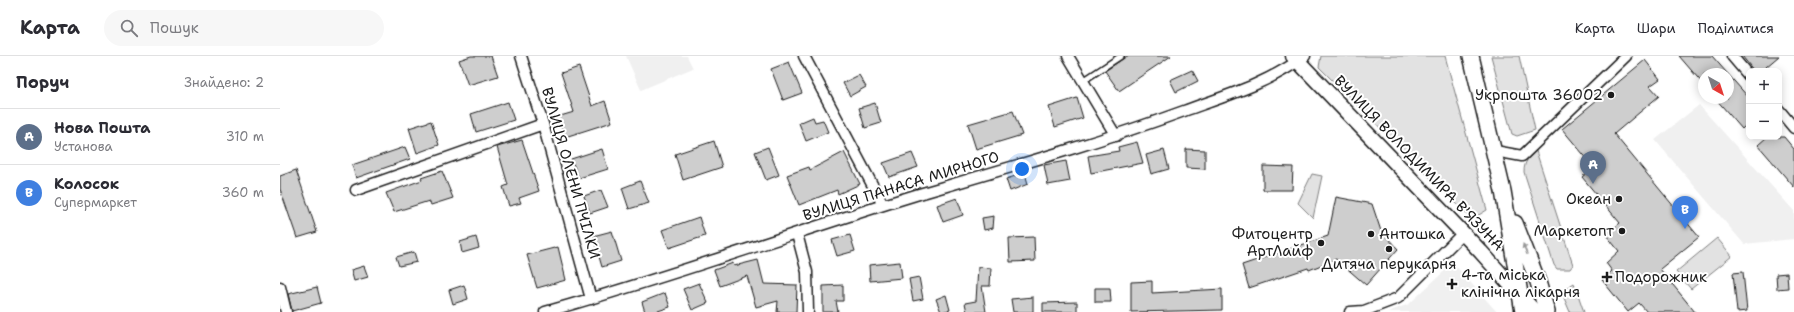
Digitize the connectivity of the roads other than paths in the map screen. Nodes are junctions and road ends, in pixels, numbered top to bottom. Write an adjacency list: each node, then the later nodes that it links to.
1 (521, 56): 12 (street, ВУЛИЦЯ ОЛЕНИ ПЧІЛКИ)
2 (804, 56): 18 (street)
3 (1068, 56): 10 (street)
4 (1121, 56): 10 (lane)
5 (1471, 56): 15 (main road)
6 (1626, 56): 15 (street)
7 (1732, 56): 9 (street)
8 (1299, 58): 14 (street, ВУЛИЦЯ ПАНАСА МИРНОГО); 19 (main road, ВУЛИЦЯ ВОЛОДИМИРА В'ЯЗУНА)
9 (1746, 72)
10 (1082, 81): 14 (street)
11 (1782, 114): 13 (street)
12 (543, 124): 16 (street); 23 (street, ВУЛИЦЯ ОЛЕНИ ПЧІЛКИ)
13 (1794, 128)
14 (1116, 136): 18 (street, ВУЛИЦЯ ПАНАСА МИРНОГО)
15 (1494, 151): 17 (main road)
16 (356, 190)
17 (1503, 191): 22 (main road); 30 (main road, one-way to 17)
18 (883, 205): 20 (street, ВУЛИЦЯ ПАНАСА МИРНОГО)
19 (1463, 233): 22 (main road, ВУЛИЦЯ ВОЛОДИМИРА В'ЯЗУНА); 27 (street)
20 (797, 234): 23 (street, ВУЛИЦЯ ПАНАСА МИРНОГО); 26 (street)
21 (280, 287): 24 (street)
22 (1521, 297): 28 (main road); 29 (main road, ВУЛИЦЯ ВОЛОДИМИРА В'ЯЗУНА)
23 (591, 299): 25 (street, ВУЛИЦЯ ПАНАСА МИРНОГО)
24 (286, 312)
25 (545, 312)
26 (808, 312)
27 (1350, 312)
28 (1523, 312)
29 (1535, 312)
30 (1547, 312)

